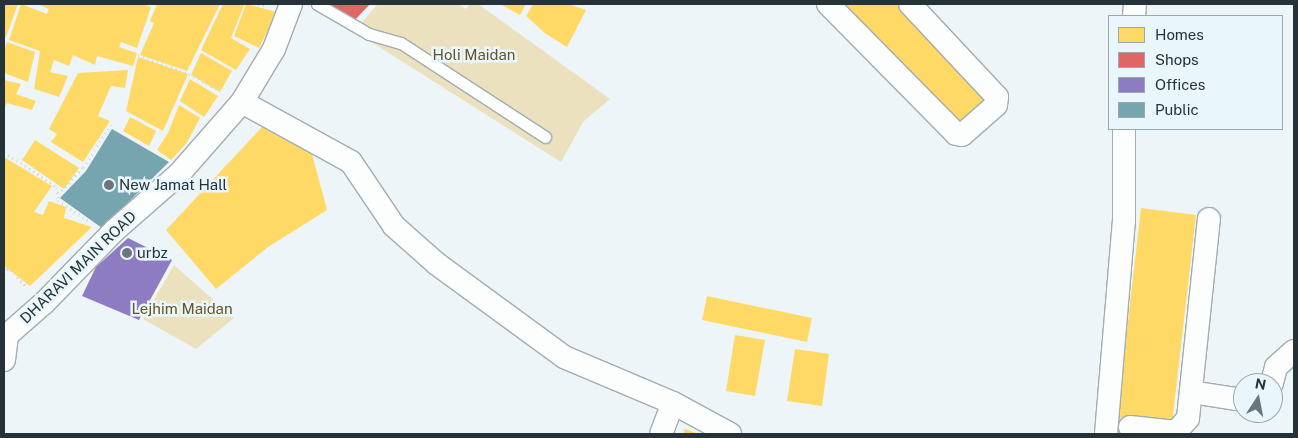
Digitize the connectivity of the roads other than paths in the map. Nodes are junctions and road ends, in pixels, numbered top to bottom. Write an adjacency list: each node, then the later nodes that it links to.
1 (292, 4): 5 (street, DHARAVI MAIN ROAD)
2 (317, 4): 7 (lane)
3 (828, 4): 4 (street)
4 (910, 4)
5 (242, 102): 9 (street, DHARAVI MAIN ROAD); 15 (street)
6 (1124, 130): 19 (street)
7 (545, 137)
8 (1208, 219): 13 (street)
9 (5, 336): 11 (street)
10 (1294, 351): 12 (street)
11 (4, 360)
12 (1274, 373)
13 (1191, 392): 14 (street); 16 (street)
14 (1233, 398)
15 (672, 404): 17 (street); 18 (street)
16 (1130, 427)
17 (660, 434)
18 (730, 434)
19 (1106, 434)

